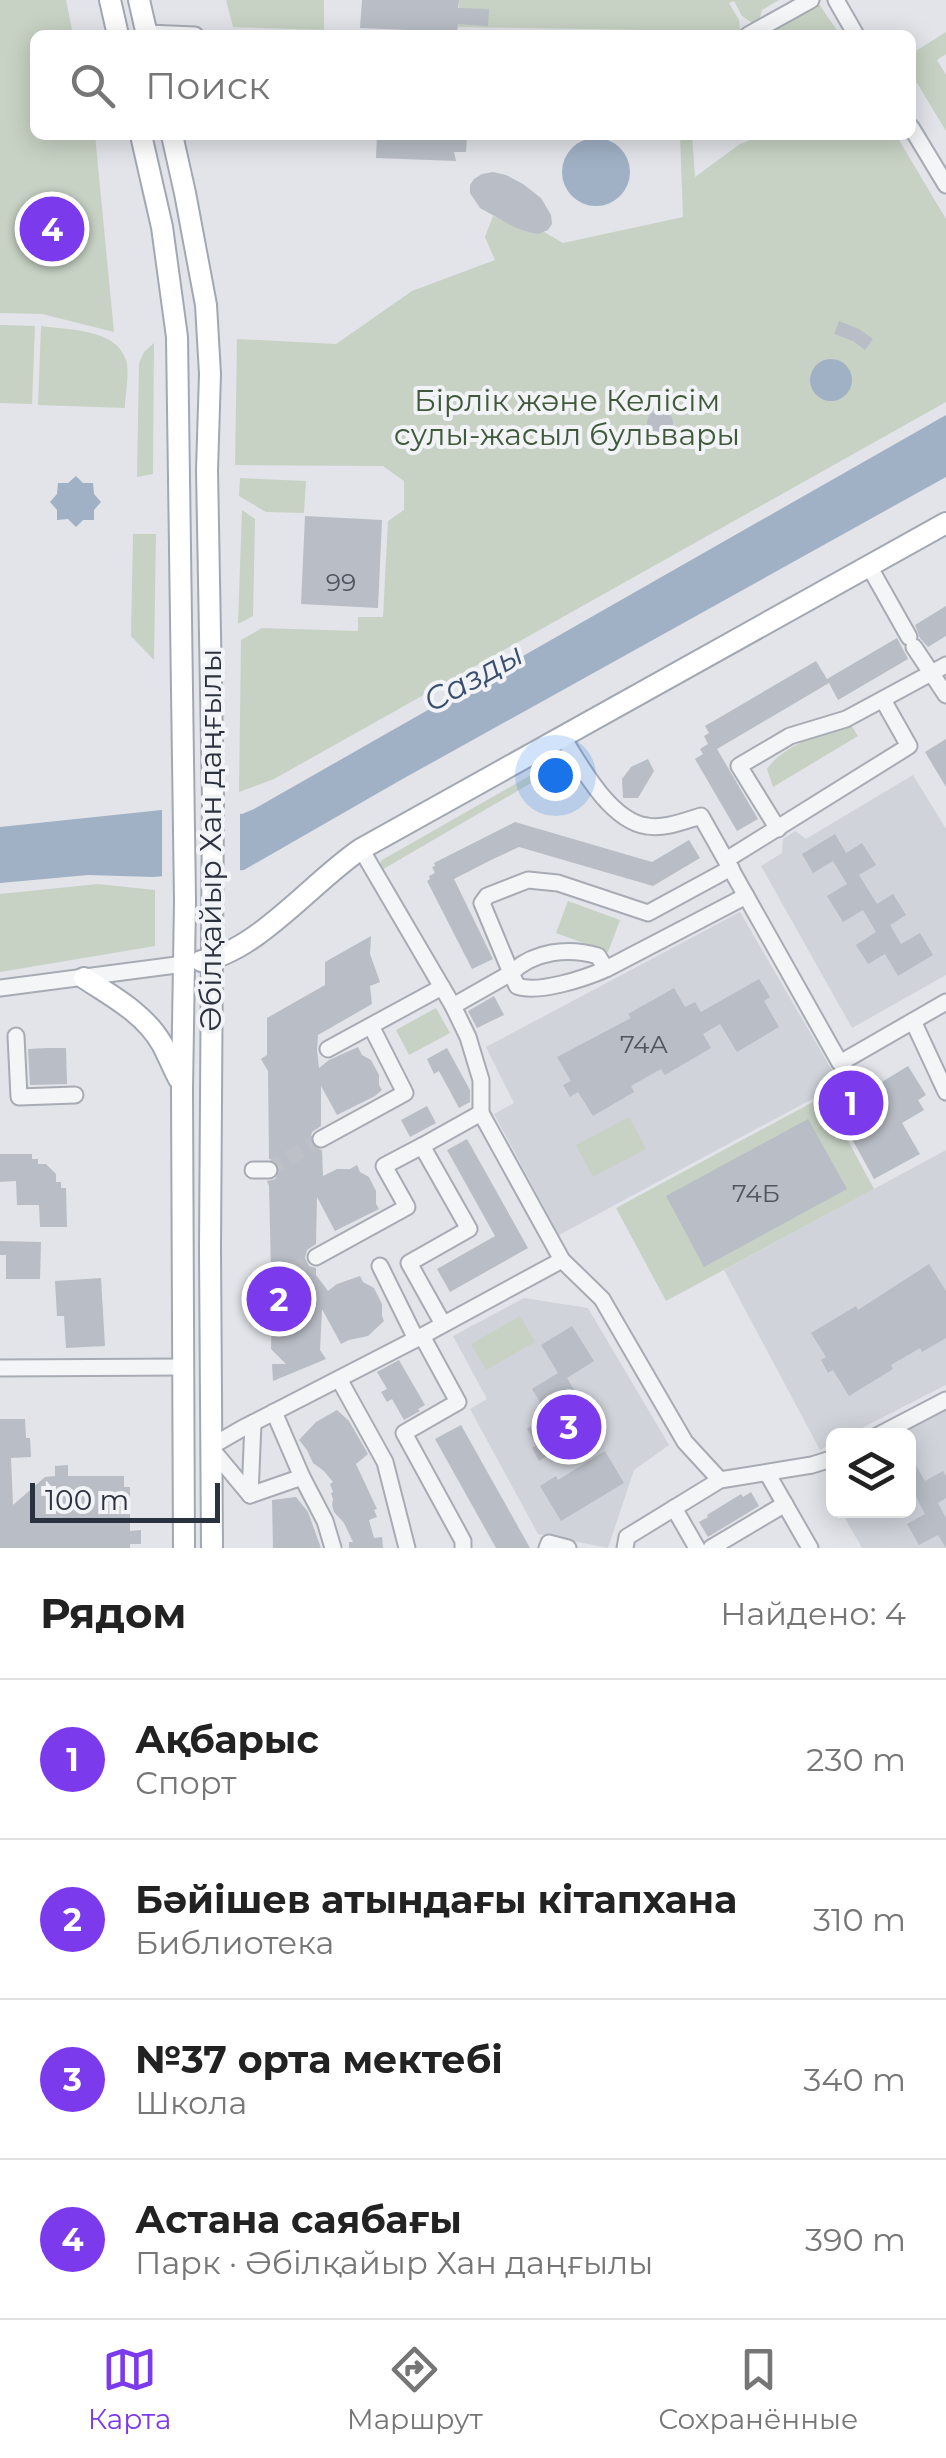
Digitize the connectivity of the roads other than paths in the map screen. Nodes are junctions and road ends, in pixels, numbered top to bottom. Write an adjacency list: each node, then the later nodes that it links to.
1 (110, 0): 5 (main road)
2 (139, 0): 6 (main road)
3 (811, 0): 7 (street)
4 (836, 0): 8 (street)
5 (117, 30)
6 (146, 30)
7 (757, 30)
8 (853, 30)
9 (916, 134): 12 (street)
10 (142, 140): 13 (main road, Әбілқайыр Хан даңғылы)
11 (173, 140): 14 (main road, Әбілқайыр Хан даңғылы)
12 (946, 185)
13 (177, 337): 14 (main road); 17 (main road, Әбілқайыр Хан даңғылы)
14 (210, 374): 18 (main road, Әбілқайыр Хан даңғылы)
15 (946, 524): 16 (main road)
16 (869, 566): 19 (street); 22 (main road)
17 (179, 577): 18 (main road); 28 (main road, Әбілқайыр Хан даңғылы)
18 (209, 634): 27 (main road, Әбілқайыр Хан даңғылы)
19 (939, 669): 20 (street); 21 (street)
20 (946, 695)
21 (883, 700): 23 (street); 23 (street)
22 (562, 736): 24 (main road); 25 (street)
23 (778, 828): 25 (street)
24 (361, 849): 27 (main road); 32 (street)
25 (728, 864): 26 (street); 30 (street)
26 (746, 896): 29 (street); 36 (street)
27 (210, 960): 28 (main road); 44 (main road, Әбілқайыр Хан даңғылы)
28 (184, 964): 31 (street); 41 (main road, Әбілқайыр Хан даңғылы)
29 (606, 969): 30 (street); 30 (street)
30 (511, 973): 35 (street)
31 (84, 978): 33 (street); 41 (main road)
32 (442, 987): 35 (street); 37 (street)
33 (0, 988)
34 (946, 1002): 36 (street)
35 (453, 1006): 43 (street)
36 (913, 1021): 40 (street)
37 (371, 1026): 39 (street); 46 (street)
38 (16, 1036): 42 (street)
39 (328, 1050)
40 (944, 1083)
41 (182, 1086): 45 (main road, Әбілқайыр Хан даңғылы)
42 (74, 1095)
43 (481, 1113): 47 (street); 51 (street)
44 (210, 1116): 45 (main road); 49 (main road, Әбілқайыр Хан даңғылы)
45 (182, 1117): 48 (main road, Әбілқайыр Хан даңғылы)
46 (321, 1139)
47 (422, 1146): 50 (street); 55 (street)
48 (183, 1247): 49 (main road); 57 (main road, Әбілқайыр Хан даңғылы)
49 (210, 1249): 64 (main road, Әбілқайыр Хан даңғылы)
50 (316, 1257)
51 (562, 1260): 55 (street); 68 (street)
52 (380, 1266): 56 (street)
53 (272, 1282): 54 (street)
54 (254, 1292)
55 (444, 1324): 56 (street)
56 (419, 1338): 59 (street); 77 (street)
57 (183, 1367): 58 (street); 73 (main road, Әбілқайыр Хан даңғылы)
58 (0, 1368)
59 (339, 1379): 61 (street); 76 (street)
60 (946, 1400): 63 (street)
61 (274, 1412): 62 (street); 67 (street)
62 (253, 1422): 64 (street); 69 (street)
63 (892, 1428)
64 (210, 1448): 69 (street); 74 (main road, Әбілқайыр Хан даңғылы)
65 (826, 1461): 66 (street)
66 (767, 1473): 68 (street); 70 (street)
67 (302, 1477): 69 (street); 75 (street)
68 (720, 1480): 71 (street)
69 (250, 1495)
70 (784, 1504): 81 (street); 82 (street)
71 (674, 1508): 72 (street); 80 (street)
72 (692, 1546)
73 (184, 1548)
74 (212, 1548)
75 (333, 1548)
76 (407, 1548)
77 (463, 1548)
78 (548, 1548): 79 (street)
79 (568, 1548)
80 (625, 1548)
81 (711, 1548)
82 (810, 1548)

